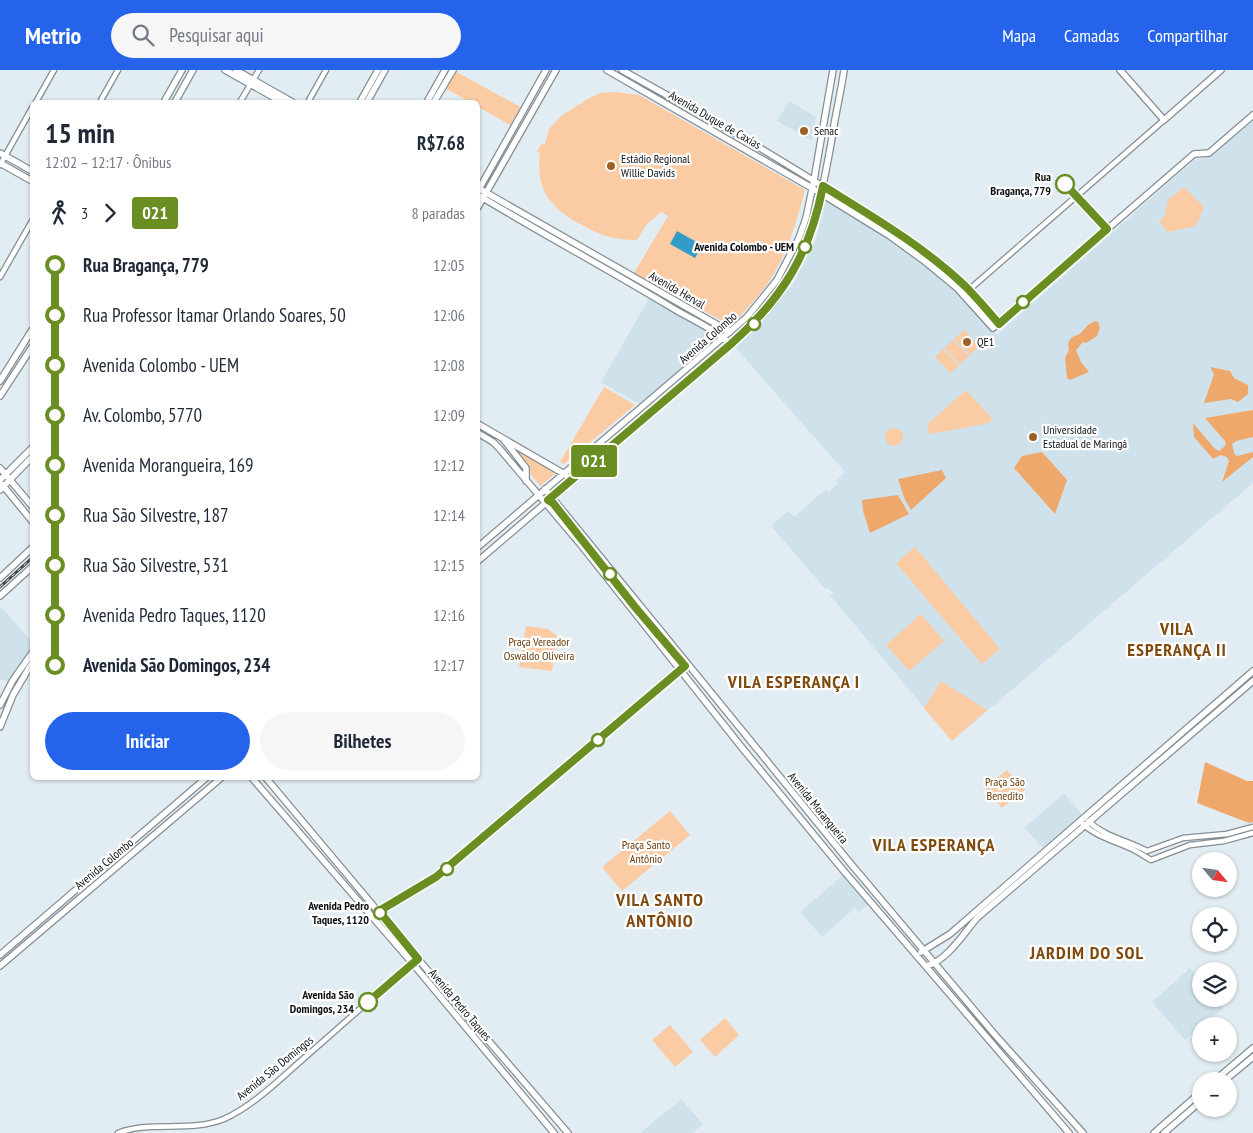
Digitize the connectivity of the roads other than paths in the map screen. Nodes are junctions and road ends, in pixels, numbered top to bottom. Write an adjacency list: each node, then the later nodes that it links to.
1 (54, 70): 24 (street)
2 (118, 70): 25 (street)
3 (182, 70): 26 (main road)
4 (193, 70): 27 (main road)
5 (225, 70): 20 (main road)
6 (259, 70): 21 (street)
7 (326, 70): 31 (street)
8 (378, 70): 32 (main road)
9 (385, 70): 33 (main road)
10 (445, 70): 34 (main road)
11 (453, 70): 35 (main road)
12 (546, 70): 54 (main road)
13 (556, 70): 58 (main road)
14 (606, 70): 44 (main road, Avenida Duque de Caxias)
15 (622, 70): 43 (main road, Avenida Duque de Caxias)
16 (833, 70): 37 (main road, Avenida Colombo)
17 (844, 70): 38 (main road, Avenida Colombo)
18 (1120, 70): 40 (main road)
19 (1221, 70): 40 (main road)
20 (232, 71): 21 (main road)
21 (252, 82): 22 (main road); 23 (main road); 28 (street)
22 (267, 94): 23 (main road); 29 (main road)
23 (278, 94): 30 (main road)
24 (37, 100)
25 (101, 100)
26 (165, 100)
27 (175, 100)
28 (241, 100)
29 (278, 100)
30 (288, 100)
31 (309, 100)
32 (361, 100)
33 (368, 100)
34 (427, 100)
35 (435, 100)
36 (30, 111): 46 (street)
37 (826, 112): 38 (main road); 41 (main road, Avenida Colombo)
38 (836, 114): 42 (main road, Avenida Colombo)
39 (1253, 116): 73 (main road)
40 (1164, 120): 69 (street)
41 (822, 134): 42 (main road); 53 (main road, Avenida Colombo)
42 (832, 136): 55 (main road, Avenida Colombo)
43 (747, 140): 44 (main road); 45 (main road, Avenida Duque de Caxias)
44 (735, 144): 47 (main road, Avenida Duque de Caxias)
45 (764, 151): 47 (main road); 53 (main road, Avenida Duque de Caxias)
46 (3, 154): 48 (street); 49 (main road)
47 (768, 162): 56 (main road, Avenida Duque de Caxias)
48 (0, 164): 51 (main road)
49 (30, 171)
50 (30, 173): 51 (main road)
51 (24, 176): 52 (main road)
52 (30, 180)
53 (814, 180): 55 (main road, Avenida Duque de Caxias); 56 (main road, Avenida Colombo)
54 (480, 186)
55 (823, 186): 57 (main road, Avenida Colombo); 66 (main road, Avenida Duque de Caxias)
56 (812, 188): 57 (main road, Avenida Duque de Caxias); 74 (main road, Avenida Colombo)
57 (822, 193): 67 (main road, Avenida Duque de Caxias); 77 (main road, Avenida Colombo)
58 (482, 195): 59 (main road, Avenida Herval); 60 (main road, Avenida Herval)
59 (515, 210): 60 (main road); 61 (main road, Avenida Herval)
60 (505, 212): 63 (main road, Avenida Herval)
61 (539, 223): 63 (main road); 64 (main road, Avenida Herval)
62 (30, 224): 68 (street)
63 (544, 234): 65 (main road, Avenida Herval)
64 (585, 249): 65 (main road); 71 (main road, Avenida Herval)
65 (576, 252): 72 (main road, Avenida Herval)
66 (935, 260): 67 (main road); 69 (main road, Avenida Duque de Caxias)
67 (939, 272): 70 (main road, Avenida Duque de Caxias)
68 (0, 277)
69 (968, 290): 70 (street); 73 (main road, Avenida Duque de Caxias)
70 (963, 294): 73 (main road, Avenida Duque de Caxias)
71 (686, 307): 72 (main road); 74 (main road, Avenida Herval)
72 (675, 310): 76 (main road, Avenida Herval)
73 (999, 324)
74 (730, 332): 76 (main road, Avenida Colombo); 77 (main road)
75 (30, 333): 79 (main road)
76 (724, 338): 77 (main road, Avenida Herval); 80 (main road, Avenida Colombo)
77 (731, 344): 82 (main road, Avenida Colombo)
78 (30, 351): 83 (main road)
79 (0, 381)
80 (666, 387): 81 (main road, Avenida Colombo); 82 (main road)
81 (660, 392): 84 (main road); 89 (main road, Avenida Colombo)
82 (672, 395): 84 (main road, Avenida Colombo)
83 (0, 396)
84 (667, 399): 91 (main road, Avenida Colombo)
85 (480, 425): 87 (main road)
86 (480, 434): 97 (main road, Avenida Morangueira)
87 (501, 436): 93 (main road); 97 (main road)
88 (30, 450): 94 (main road)
89 (590, 451): 91 (main road); 93 (main road, Avenida Colombo)
90 (30, 459): 96 (main road)
91 (597, 459): 95 (main road, Avenida Colombo)
92 (0, 468): 94 (main road)
93 (564, 474): 95 (main road); 99 (main road, Avenida Colombo)
94 (6, 475): 96 (main road); 98 (main road)
95 (573, 479): 101 (main road, Avenida Colombo)
96 (10, 480): 98 (main road); 103 (main road)
97 (526, 482): 100 (main road, Avenida Morangueira)
98 (1, 485): 104 (main road)
99 (545, 490): 100 (main road, Avenida Colombo); 101 (main road, Avenida Morangueira)
100 (538, 496): 102 (main road, Avenida Morangueira); 105 (main road, Avenida Colombo)
101 (552, 498): 102 (main road, Avenida Colombo); 137 (main road, Avenida Morangueira)
102 (545, 503): 106 (main road, Avenida Colombo); 139 (main road, Avenida Morangueira)
103 (30, 504)
104 (30, 519)
105 (502, 526): 106 (main road); 107 (main road, Avenida Colombo)
106 (509, 534): 109 (main road, Avenida Colombo)
107 (480, 545)
108 (30, 550): 111 (main road)
109 (480, 559)
110 (30, 569): 112 (main road)
111 (0, 578)
112 (0, 596)
113 (30, 656): 117 (main road)
114 (30, 666): 118 (main road)
115 (1253, 671): 123 (main road)
116 (1253, 681): 124 (main road)
117 (0, 705)
118 (0, 727)
119 (204, 780): 127 (main road, Avenida Colombo)
120 (219, 780): 129 (main road, Avenida Colombo)
121 (254, 780): 142 (main road, Avenida Pedro Taques)
122 (268, 780): 140 (main road, Avenida Pedro Taques)
123 (1082, 819): 124 (street); 131 (main road)
124 (1087, 824): 125 (street); 126 (street); 132 (main road)
125 (1253, 828)
126 (1253, 833)
127 (119, 853): 128 (main road, Avenida Colombo); 129 (main road)
128 (114, 857): 130 (main road); 133 (main road, Avenida Colombo)
129 (124, 860): 130 (main road, Avenida Colombo)
130 (118, 865): 135 (main road, Avenida Colombo)
131 (1006, 886): 132 (main road); 134 (main road)
132 (1008, 893): 136 (main road)
133 (27, 931): 135 (main road); 138 (main road, Avenida Colombo)
134 (947, 937): 136 (main road); 137 (main road)
135 (27, 942): 143 (main road, Avenida Colombo)
136 (953, 947): 141 (main road)
137 (924, 950): 139 (main road); 141 (main road, Avenida Morangueira)
138 (0, 955)
139 (917, 956): 144 (main road, Avenida Morangueira)
140 (418, 959): 142 (street, Avenida São Domingos); 153 (main road, Avenida Pedro Taques)
141 (935, 962): 144 (main road); 155 (main road, Avenida Morangueira)
142 (413, 964): 151 (street, Avenida São Domingos); 152 (main road, Avenida Pedro Taques)
143 (0, 966)
144 (926, 966): 154 (main road, Avenida Morangueira)
145 (1253, 1048): 147 (main road)
146 (1253, 1057): 148 (main road)
147 (1225, 1072)
148 (1235, 1072)
149 (1192, 1100): 156 (main road)
150 (1192, 1109): 157 (main road)
151 (118, 1133)
152 (554, 1133)
153 (568, 1133)
154 (1069, 1133)
155 (1083, 1133)
156 (1154, 1133)
157 (1164, 1133)

